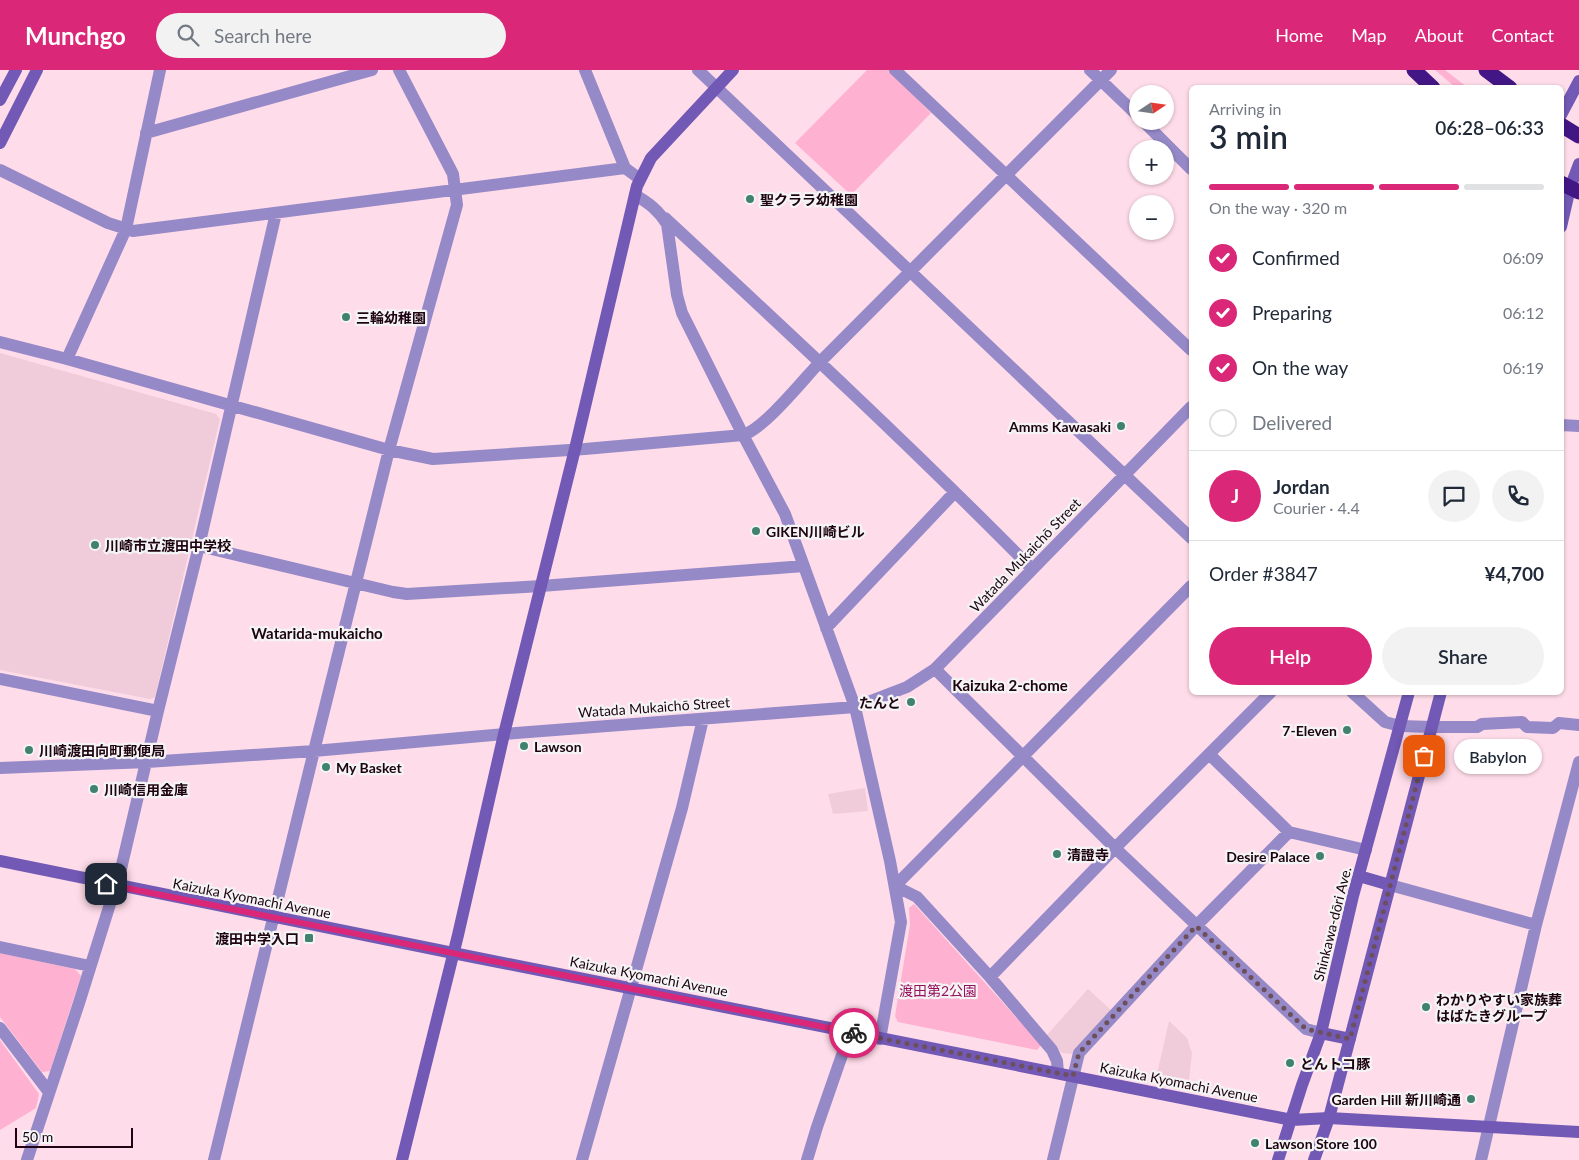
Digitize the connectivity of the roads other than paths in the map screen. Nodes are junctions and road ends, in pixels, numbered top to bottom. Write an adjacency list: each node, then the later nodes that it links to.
1 (16, 70): 19 (street)
2 (37, 70): 26 (street)
3 (160, 70): 24 (street)
4 (372, 70): 24 (street)
5 (399, 70): 34 (street)
6 (585, 70): 29 (street)
7 (698, 70): 18 (street)
8 (734, 70): 18 (street)
9 (895, 70): 31 (street)
10 (1090, 70): 14 (street)
11 (1111, 70): 14 (street)
12 (1414, 70): 16 (highway)
13 (1486, 70): 17 (highway)
14 (1101, 80): 20 (street); 31 (street)
15 (1579, 81): 21 (street)
16 (1431, 85)
17 (1506, 85)
18 (716, 88): 32 (street); 40 (street)
19 (0, 100)
20 (1129, 107)
21 (1564, 109)
22 (1564, 127): 25 (highway)
23 (1152, 130): 28 (street)
24 (146, 133): 39 (street)
25 (1579, 136)
26 (0, 143)
27 (1579, 164): 33 (street)
28 (1189, 167)
29 (625, 168): 32 (street); 34 (street)
30 (0, 170): 39 (street)
31 (1007, 176): 40 (street); 42 (street)
32 (640, 179): 35 (street)
33 (1570, 188): 37 (street)
34 (456, 189): 36 (street); 50 (street)
35 (635, 195): 38 (street); 51 (street)
36 (276, 213): 39 (street); 45 (street)
37 (1564, 214)
38 (661, 215): 44 (street); 49 (street)
39 (126, 229): 43 (street)
40 (911, 272): 44 (street); 52 (street)
41 (0, 342): 43 (street)
42 (1189, 348)
43 (68, 359): 45 (street)
44 (820, 362): 49 (street); 53 (street)
45 (231, 405): 50 (street); 55 (street)
46 (1189, 409): 52 (street, Watada Mukaichō Street)
47 (1564, 425): 48 (street)
48 (1579, 426)
49 (742, 436): 51 (street); 56 (street)
50 (389, 450): 51 (street); 58 (street)
51 (575, 450): 59 (street)
52 (1125, 475): 54 (street); 57 (street, Watada Mukaichō Street)
53 (955, 492): 57 (street); 61 (street)
54 (1189, 536)
55 (200, 546): 58 (street); 69 (street)
56 (804, 566): 59 (street); 61 (street)
57 (1032, 569): 62 (street, Watada Mukaichō Street)
58 (356, 583): 59 (street); 75 (street)
59 (541, 586): 74 (street)
60 (1189, 588): 77 (street)
61 (826, 628): 68 (street)
62 (935, 669): 68 (street, Watada Mukaichō Street); 77 (street)
63 (0, 679): 69 (street)
64 (1268, 695): 76 (street)
65 (1355, 695): 71 (street)
66 (1408, 695): 71 (street, Shinkawa-dōri Ave.)
67 (1440, 695): 73 (street)
68 (855, 707): 70 (street, Watada Mukaichō Street); 89 (street)
69 (158, 711): 78 (street)
70 (703, 719): 74 (street, Watada Mukaichō Street); 97 (street)
71 (1400, 726): 73 (street); 84 (street, Shinkawa-dōri Ave.)
72 (1579, 726): 73 (street)
73 (1432, 727): 87 (street)
74 (504, 734): 75 (street, Watada Mukaichō Street); 94 (street)
75 (314, 751): 78 (street, Watada Mukaichō Street); 90 (street)
76 (1209, 754): 82 (street); 83 (street)
77 (1022, 757): 83 (street); 89 (street)
78 (147, 762): 80 (street, Watada Mukaichō Street); 88 (street)
79 (1579, 762): 81 (street)
80 (0, 768)
81 (1575, 791): 91 (street)
82 (1289, 832): 84 (street); 92 (street)
83 (1115, 848): 92 (street); 96 (street)
84 (1366, 850): 86 (street, Shinkawa-dōri Ave.)
85 (0, 861): 88 (street, Kaizuka Kyomachi Avenue)
86 (1359, 876): 87 (street); 100 (street, Shinkawa-dōri Ave.)
87 (1390, 885): 91 (street); 102 (street)
88 (116, 886): 90 (street, Kaizuka Kyomachi Avenue); 95 (street)
89 (895, 886): 96 (street); 101 (street)
90 (273, 917): 94 (street, Kaizuka Kyomachi Avenue); 111 (street)
91 (1536, 924): 108 (street)
92 (1196, 926): 100 (street); 104 (street)
93 (0, 947): 95 (street)
94 (453, 953): 97 (street, Kaizuka Kyomachi Avenue); 112 (street)
95 (90, 966): 105 (street)
96 (990, 977): 103 (street)
97 (630, 987): 99 (street, Kaizuka Kyomachi Avenue); 113 (street)
98 (0, 1028): 105 (street)
99 (850, 1032): 101 (street, Kaizuka Kyomachi Avenue); 114 (street)
100 (1320, 1033): 102 (street); 107 (street, Shinkawa-dōri Ave.)
101 (880, 1039): 103 (street, Kaizuka Kyomachi Avenue)
102 (1350, 1039): 106 (street)
103 (1058, 1073): 104 (street, Kaizuka Kyomachi Avenue)
104 (1073, 1076): 107 (street, Kaizuka Kyomachi Avenue); 115 (street)
105 (49, 1092): 110 (street)
106 (1329, 1118): 107 (street, Kaizuka Kyomachi Avenue); 108 (street, Kaizuka Kyomachi Avenue); 117 (street)
107 (1292, 1120): 116 (street, Shinkawa-dōri Ave.)
108 (1490, 1127): 109 (street, Kaizuka Kyomachi Avenue); 118 (street)
109 (1579, 1132)
110 (27, 1160)
111 (214, 1160)
112 (402, 1160)
113 (582, 1160)
114 (807, 1160)
115 (1053, 1160)
116 (1278, 1160)
117 (1314, 1160)
118 (1481, 1160)

